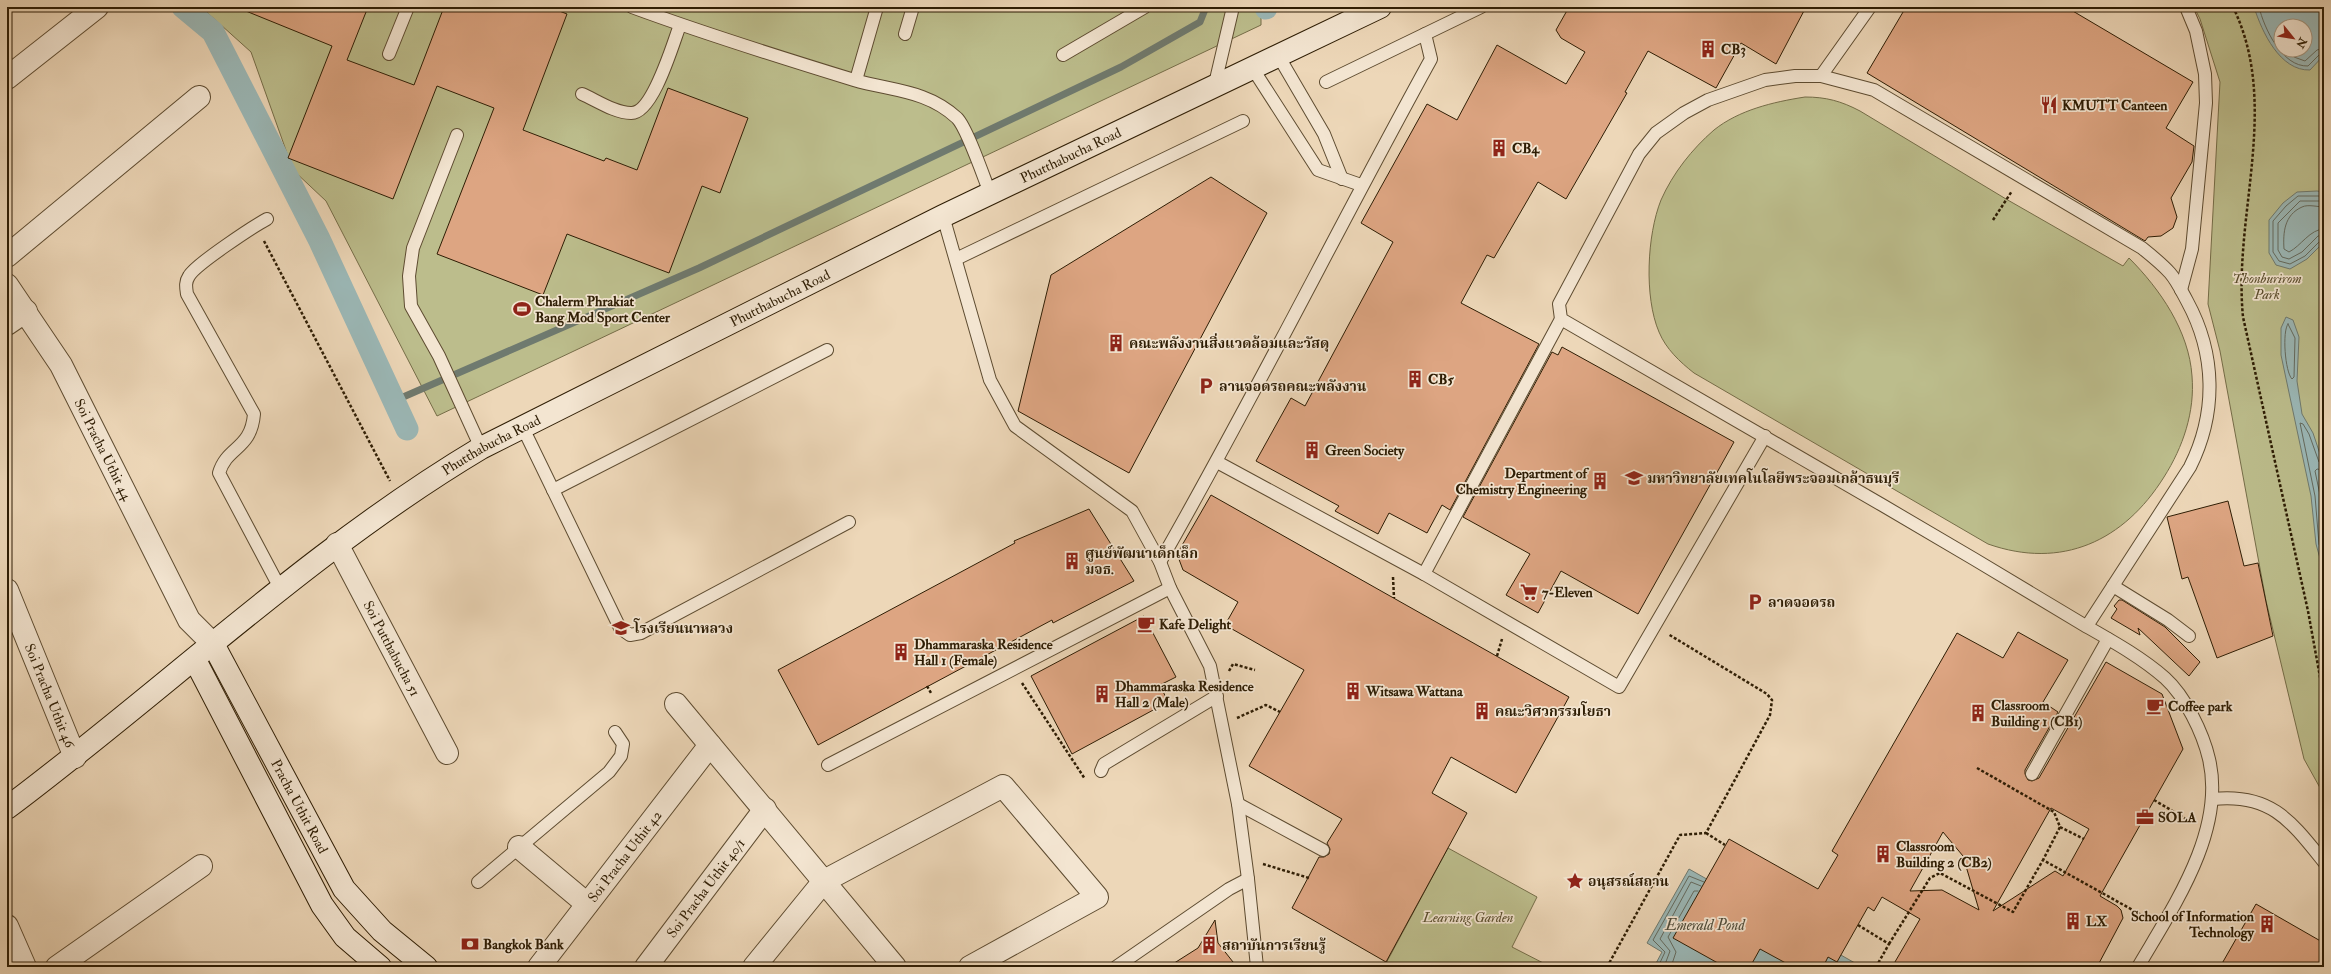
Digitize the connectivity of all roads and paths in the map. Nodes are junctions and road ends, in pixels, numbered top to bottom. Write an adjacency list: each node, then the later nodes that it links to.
1 (97, 7): 22 (street)
2 (408, 7): 17 (lane)
3 (632, 7): 14 (lane)
4 (878, 7): 23 (lane)
5 (912, 7): 15 (lane)
6 (1145, 7): 18 (lane)
7 (1233, 7): 25 (lane)
8 (1380, 7): 13 (street, Phutthabucha Road)
9 (1481, 7): 16 (lane)
10 (1870, 7): 21 (lane)
11 (2186, 7): 41 (lane)
12 (2233, 7): 70 (path)
13 (1348, 15): 19 (street, Phutthabucha Road)
14 (680, 25): 23 (lane); 26 (lane)
15 (905, 34)
16 (1425, 34): 24 (lane); 32 (lane)
17 (389, 54)
18 (1063, 55)
19 (1279, 57): 20 (street, Phutthabucha Road); 31 (lane)
20 (1253, 69): 25 (street, Phutthabucha Road); 31 (lane)
21 (1820, 76): 30 (lane); 43 (lane)
22 (7, 78)
23 (856, 80): 33 (lane)
24 (1326, 82)
25 (1214, 88): 33 (street, Phutthabucha Road)
26 (582, 94)
27 (199, 97): 38 (street)
28 (1243, 121): 39 (lane)
29 (456, 135): 48 (lane)
30 (2020, 178): 36 (path); 41 (lane)
31 (1342, 179): 32 (lane)
32 (1362, 186): 49 (lane)
33 (990, 193): 34 (street, Phutthabucha Road)
34 (943, 216): 39 (lane); 46 (street, Phutthabucha Road)
35 (267, 219): 57 (lane)
36 (1993, 220)
37 (262, 238): 51 (path)
38 (7, 256)
39 (956, 259): 54 (lane)
40 (7, 285): 42 (street, Soi Pracha Uthit 44)
41 (2181, 290): 56 (lane)
42 (26, 311): 44 (street); 60 (street, Soi Pracha Uthit 44)
43 (1561, 319): 47 (lane); 55 (lane)
44 (7, 324)
45 (827, 350): 50 (lane)
46 (522, 426): 48 (street, Phutthabucha Road); 50 (lane)
47 (1765, 436): 61 (lane); 62 (lane)
48 (481, 448): 51 (street, Phutthabucha Road)
49 (1217, 462): 54 (lane); 55 (lane)
50 (553, 490): 52 (lane)
51 (400, 499): 53 (street, Phutthabucha Road)
52 (849, 522)
53 (337, 544): 57 (street, Phutthabucha Road); 76 (street, Soi Putthabucha 51)
54 (1160, 562): 58 (lane)
55 (1424, 574): 61 (lane)
56 (2113, 586): 62 (lane); 63 (lane)
57 (280, 588): 65 (street, Phutthabucha Road)
58 (1170, 588): 67 (lane); 69 (lane)
59 (7, 590): 77 (street, Soi Pracha Uthit 46)
60 (189, 620): 65 (street, Soi Pracha Uthit 44); 66 (street, Soi Pracha Uthit 44)
61 (1654, 625): 89 (path)
62 (2087, 626): 64 (lane)
63 (2189, 636)
64 (2108, 638): 81 (lane); 82 (lane)
65 (213, 644): 66 (street); 111 (street, Pracha Uthit Road)
66 (194, 660): 77 (street); 110 (street, Pracha Uthit Road)
67 (1013, 669): 78 (lane); 80 (path)
68 (1255, 670): 69 (path)
69 (1217, 696): 73 (lane); 80 (lane)
70 (2324, 698)
71 (676, 704): 75 (street)
72 (1280, 712): 73 (path)
73 (1222, 724): 84 (lane)
74 (615, 732): 92 (lane)
75 (710, 745): 86 (street); 102 (street, Soi Pracha Uthit 42)
76 (446, 753)
77 (75, 757): 85 (street)
78 (828, 765)
79 (1977, 768): 87 (path)
80 (1101, 771)
81 (2032, 774)
82 (2213, 799): 88 (lane); 96 (lane)
83 (2154, 800): 88 (path)
84 (1238, 804): 93 (lane); 94 (lane)
85 (7, 808)
86 (765, 809): 100 (street); 113 (street, Soi Pracha Uthit 40/1)
87 (2060, 827): 90 (path); 95 (path)
88 (2207, 831): 105 (lane)
89 (1706, 833): 91 (path); 119 (path)
90 (2084, 839)
91 (1725, 845)
92 (519, 847): 101 (lane); 102 (street)
93 (1322, 850)
94 (1245, 858): 98 (path); 99 (lane)
95 (2042, 860): 105 (path); 106 (path)
96 (2324, 862)
97 (201, 866): 109 (street)
98 (1309, 878)
99 (1248, 879): 117 (lane); 118 (lane)
100 (824, 881): 114 (street); 115 (street); 116 (street)
101 (478, 882)
102 (587, 904): 112 (street, Soi Pracha Uthit 42)
103 (1858, 925): 106 (path)
104 (7, 926): 108 (street)
105 (2161, 926): 107 (lane)
106 (1889, 944): 120 (path)
107 (2146, 961): 121 (lane)
108 (25, 967)
109 (57, 967)
110 (380, 967)
111 (426, 967)
112 (540, 967)
113 (646, 967)
114 (754, 967)
115 (895, 967)
116 (970, 967)
117 (1116, 967)
118 (1256, 967)
119 (1607, 967)
120 (1876, 967)
121 (2138, 967)

